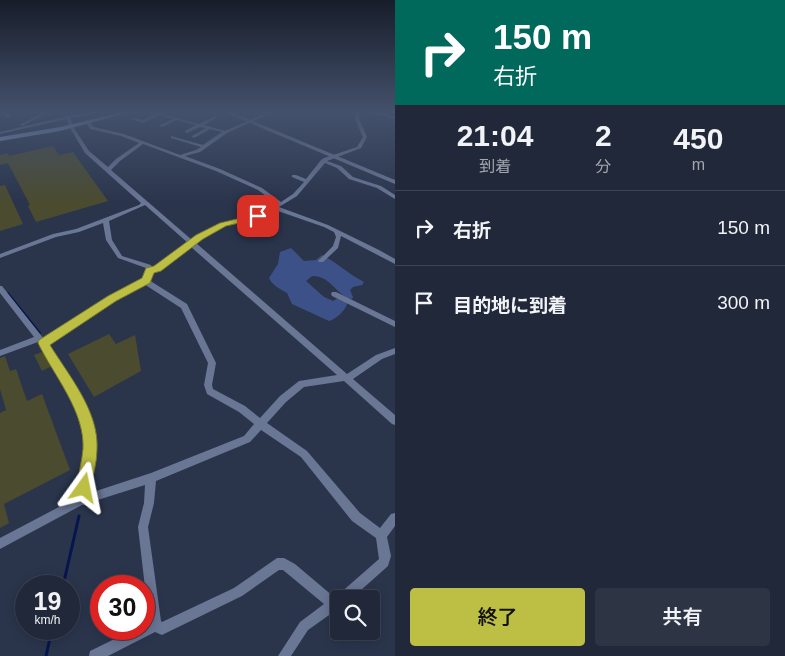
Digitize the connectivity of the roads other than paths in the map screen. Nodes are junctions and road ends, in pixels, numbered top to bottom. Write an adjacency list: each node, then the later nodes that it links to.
1 (81, 143): 11 (street)
2 (141, 143): 8 (street); 11 (street)
3 (191, 143): 7 (street)
4 (211, 143): 7 (street)
5 (301, 143): 9 (street)
6 (364, 143): 9 (street)
7 (205, 147): 8 (street)
8 (180, 156): 17 (street)
9 (332, 156): 10 (street); 14 (street)
10 (323, 161): 13 (street); 15 (street)
11 (108, 170): 16 (street)
12 (294, 176): 13 (street)
13 (307, 181): 17 (street)
14 (395, 182)
15 (395, 197)
16 (144, 203): 18 (street); 20 (street)
17 (278, 206): 19 (street); 20 (street)
18 (106, 220): 21 (street); 24 (street)
19 (336, 231): 22 (street); 23 (street)
20 (192, 243): 24 (street); 32 (street)
21 (0, 256)
22 (322, 261)
23 (395, 262)
24 (150, 271): 25 (street)
25 (147, 280): 29 (street); 34 (street)
26 (0, 288): 29 (street)
27 (334, 294): 28 (street)
28 (395, 324)
29 (42, 341): 31 (street); 36 (street)
30 (395, 351): 32 (street)
31 (0, 353)
32 (346, 378): 33 (street); 34 (street)
33 (395, 421)
34 (261, 425): 35 (street); 38 (street)
35 (151, 478): 36 (street); 41 (street)
36 (80, 501): 39 (street)
37 (395, 518): 38 (street)
38 (381, 535): 40 (street)
39 (0, 544)
40 (390, 557): 42 (street)
41 (149, 575)
42 (352, 590)
43 (330, 595): 45 (street)
44 (330, 607): 48 (street)
45 (155, 625)
46 (125, 640): 47 (street)
47 (94, 656)
48 (284, 656)

